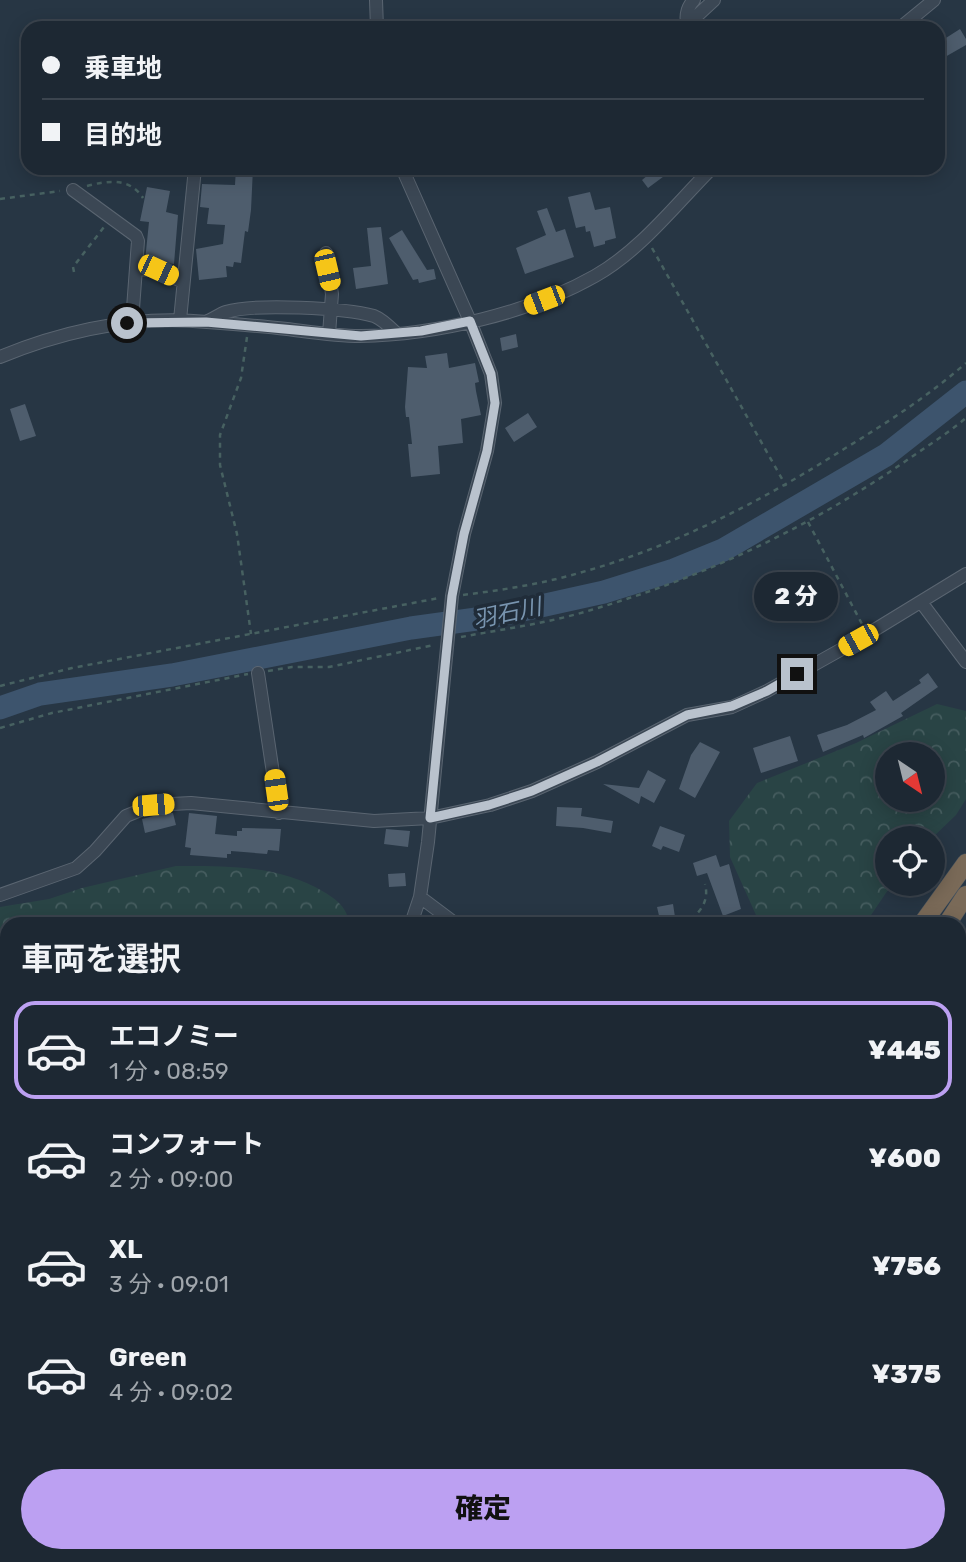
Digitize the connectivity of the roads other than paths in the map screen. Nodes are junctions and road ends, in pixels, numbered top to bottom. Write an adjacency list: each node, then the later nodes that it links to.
1 (376, 0): 5 (street)
2 (694, 0): 6 (street)
3 (714, 0): 7 (street)
4 (925, 3): 8 (street)
5 (377, 21)
6 (688, 21)
7 (693, 21)
8 (907, 21)
9 (194, 175): 15 (street)
10 (405, 175): 18 (street)
11 (705, 175): 18 (street)
12 (73, 190): 14 (street)
13 (326, 253): 16 (street)
14 (136, 269): 15 (street); 19 (street)
15 (183, 282): 17 (street)
16 (331, 310): 20 (street); 21 (street); 22 (street)
17 (180, 320): 19 (street); 20 (street)
18 (470, 321): 21 (street); 29 (street)
19 (132, 322): 23 (street)
20 (206, 322): 22 (street)
21 (396, 333): 22 (street)
22 (329, 334)
23 (0, 357)
24 (966, 575): 25 (street)
25 (921, 602): 26 (street); 29 (street)
26 (966, 663)
27 (258, 673): 28 (street)
28 (279, 813): 29 (street); 31 (street)
29 (430, 818): 33 (street)
30 (966, 863): 36 (highway)
31 (0, 895)
32 (966, 895): 37 (highway)
33 (420, 897): 34 (street); 35 (street)
34 (413, 917)
35 (447, 917)
36 (927, 917)
37 (952, 917)

